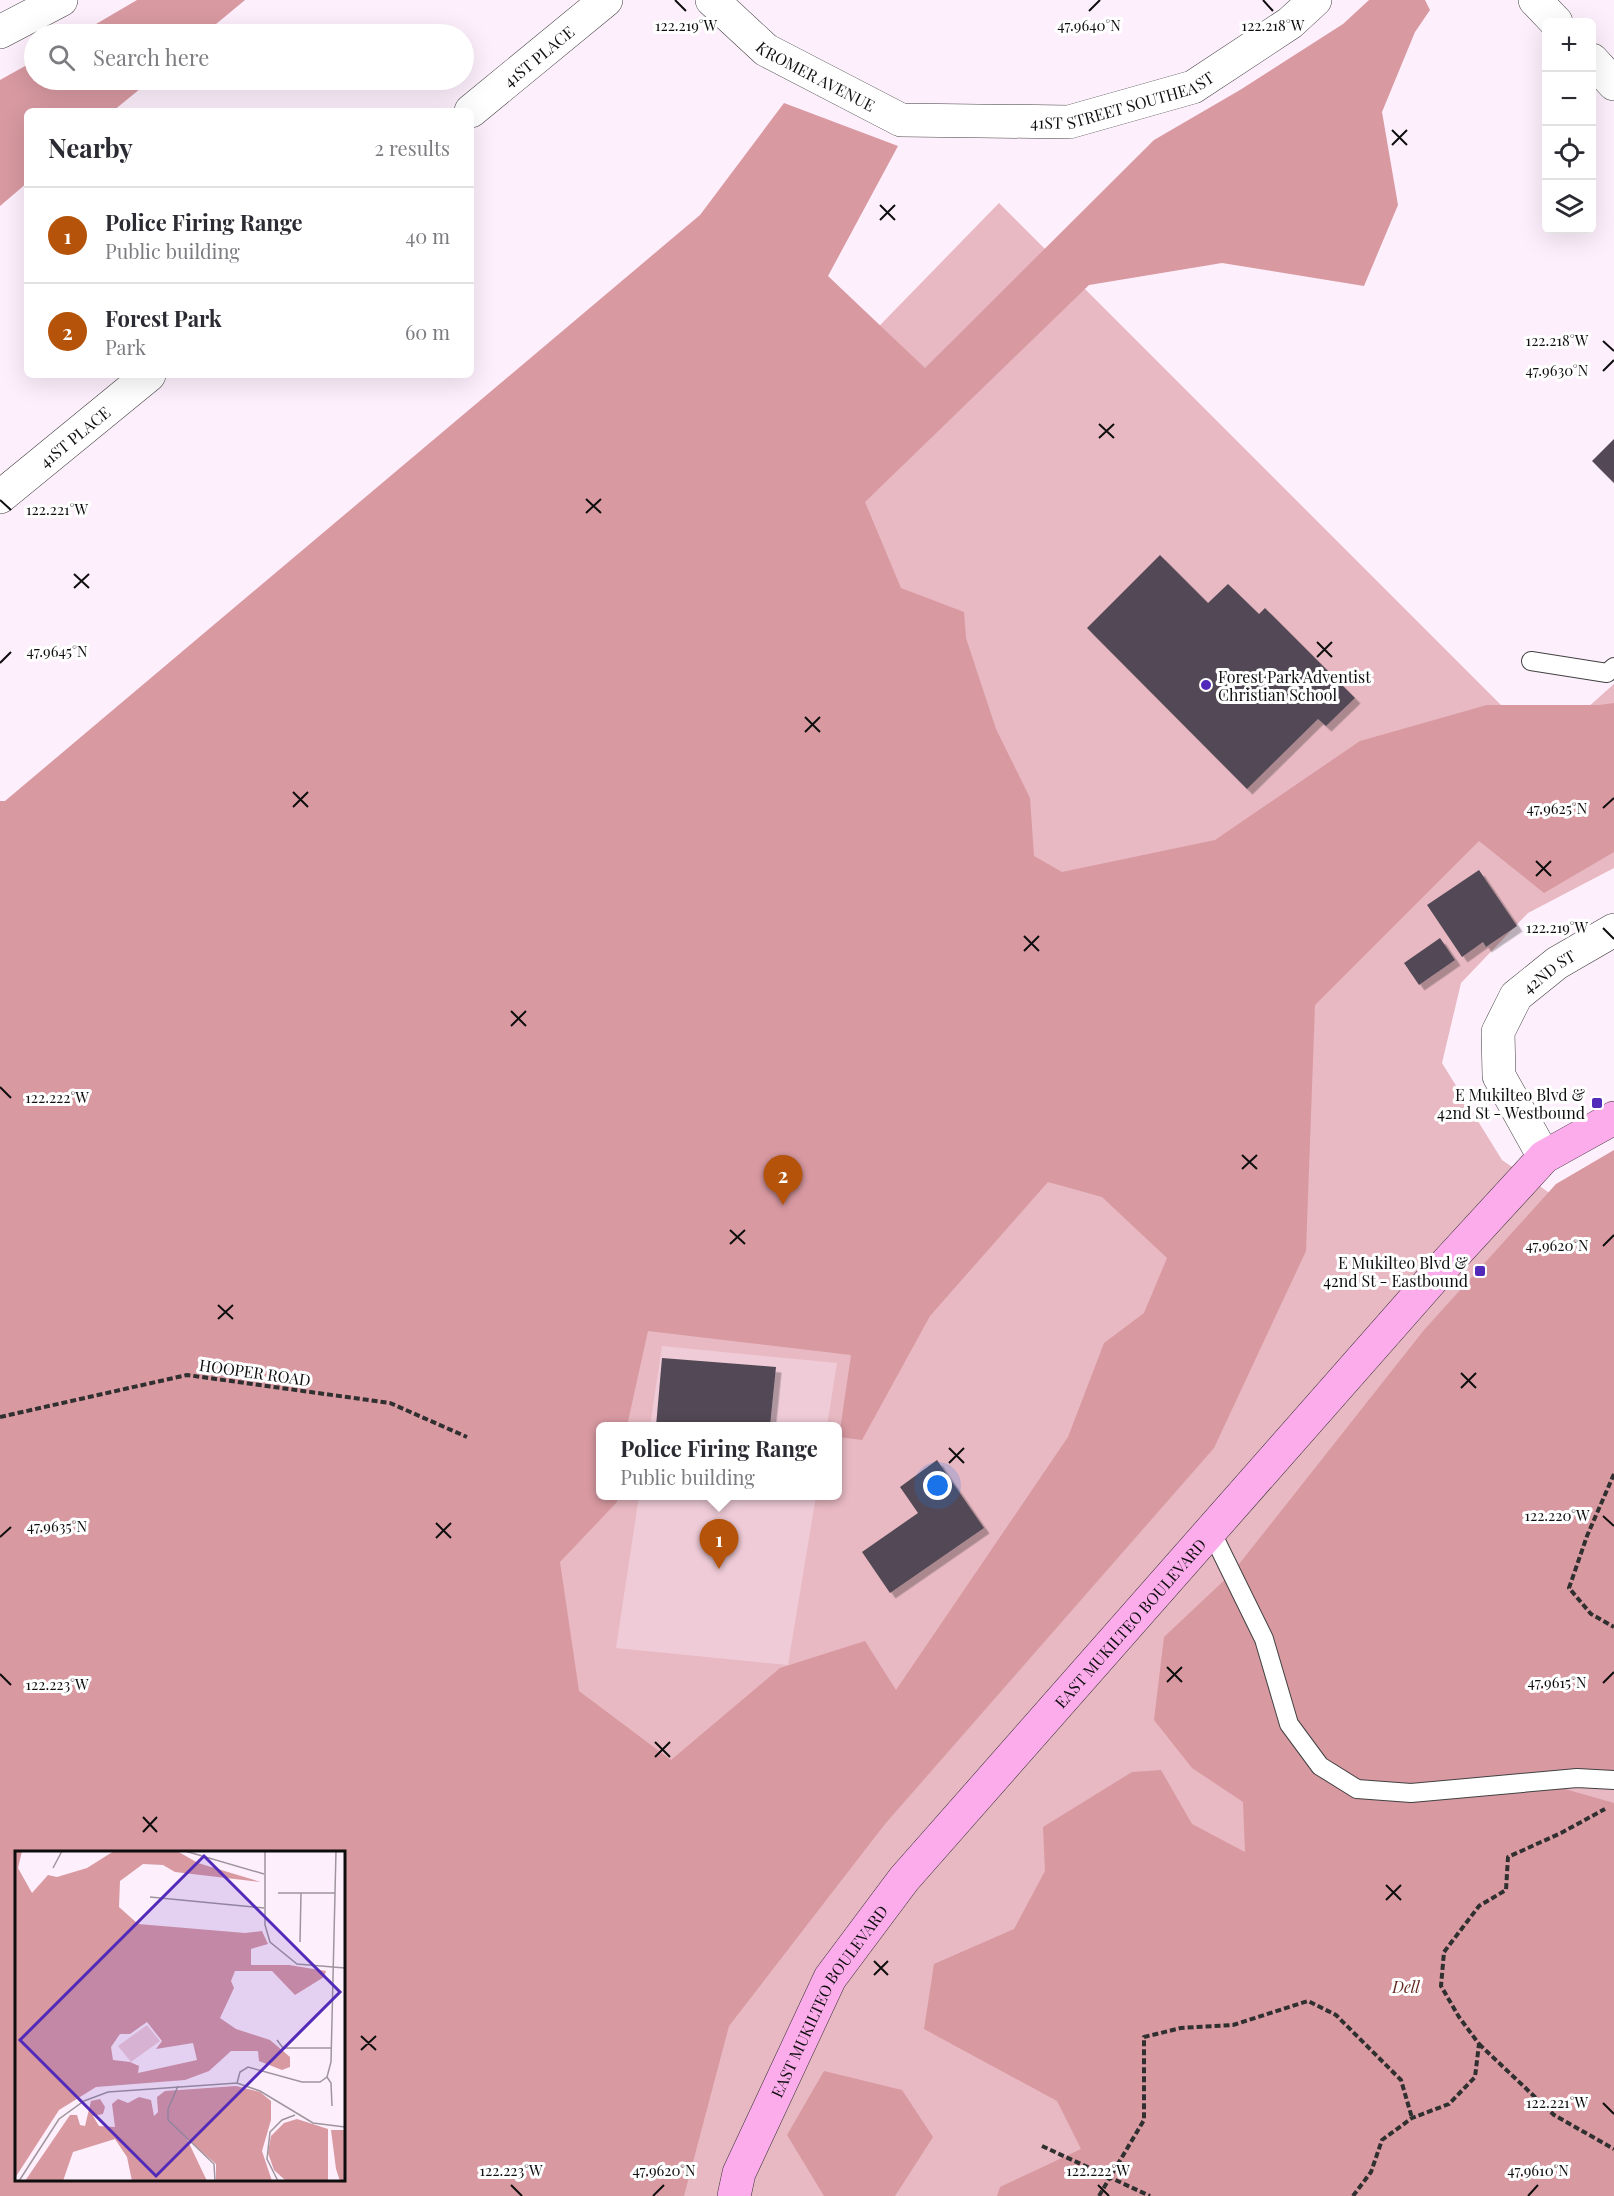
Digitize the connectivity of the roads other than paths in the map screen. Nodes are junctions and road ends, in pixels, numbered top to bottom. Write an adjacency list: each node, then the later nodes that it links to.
1 (61, 0): 7 (street)
2 (606, 0): 10 (street, 41ST PLACE)
3 (712, 0): 11 (street, KROMER AVENUE)
4 (1315, 0): 11 (street, 41ST STREET SOUTHEAST)
5 (1535, 0): 6 (street)
6 (1552, 18)
7 (0, 32)
8 (1596, 64): 9 (street)
9 (1614, 84)
10 (474, 109)
11 (901, 120)
12 (145, 378): 13 (street, 41ST PLACE)
13 (0, 497)
14 (1531, 661): 15 (lane)
15 (1614, 667)
16 (1614, 930): 18 (street, 42ND ST)
17 (1614, 1118): 18 (main road, EAST MUKILTEO BOULEVARD)
18 (1544, 1157): 19 (main road, EAST MUKILTEO BOULEVARD)
19 (1211, 1531): 20 (lane); 21 (main road, EAST MUKILTEO BOULEVARD)
20 (1614, 1779)
21 (734, 2196)

